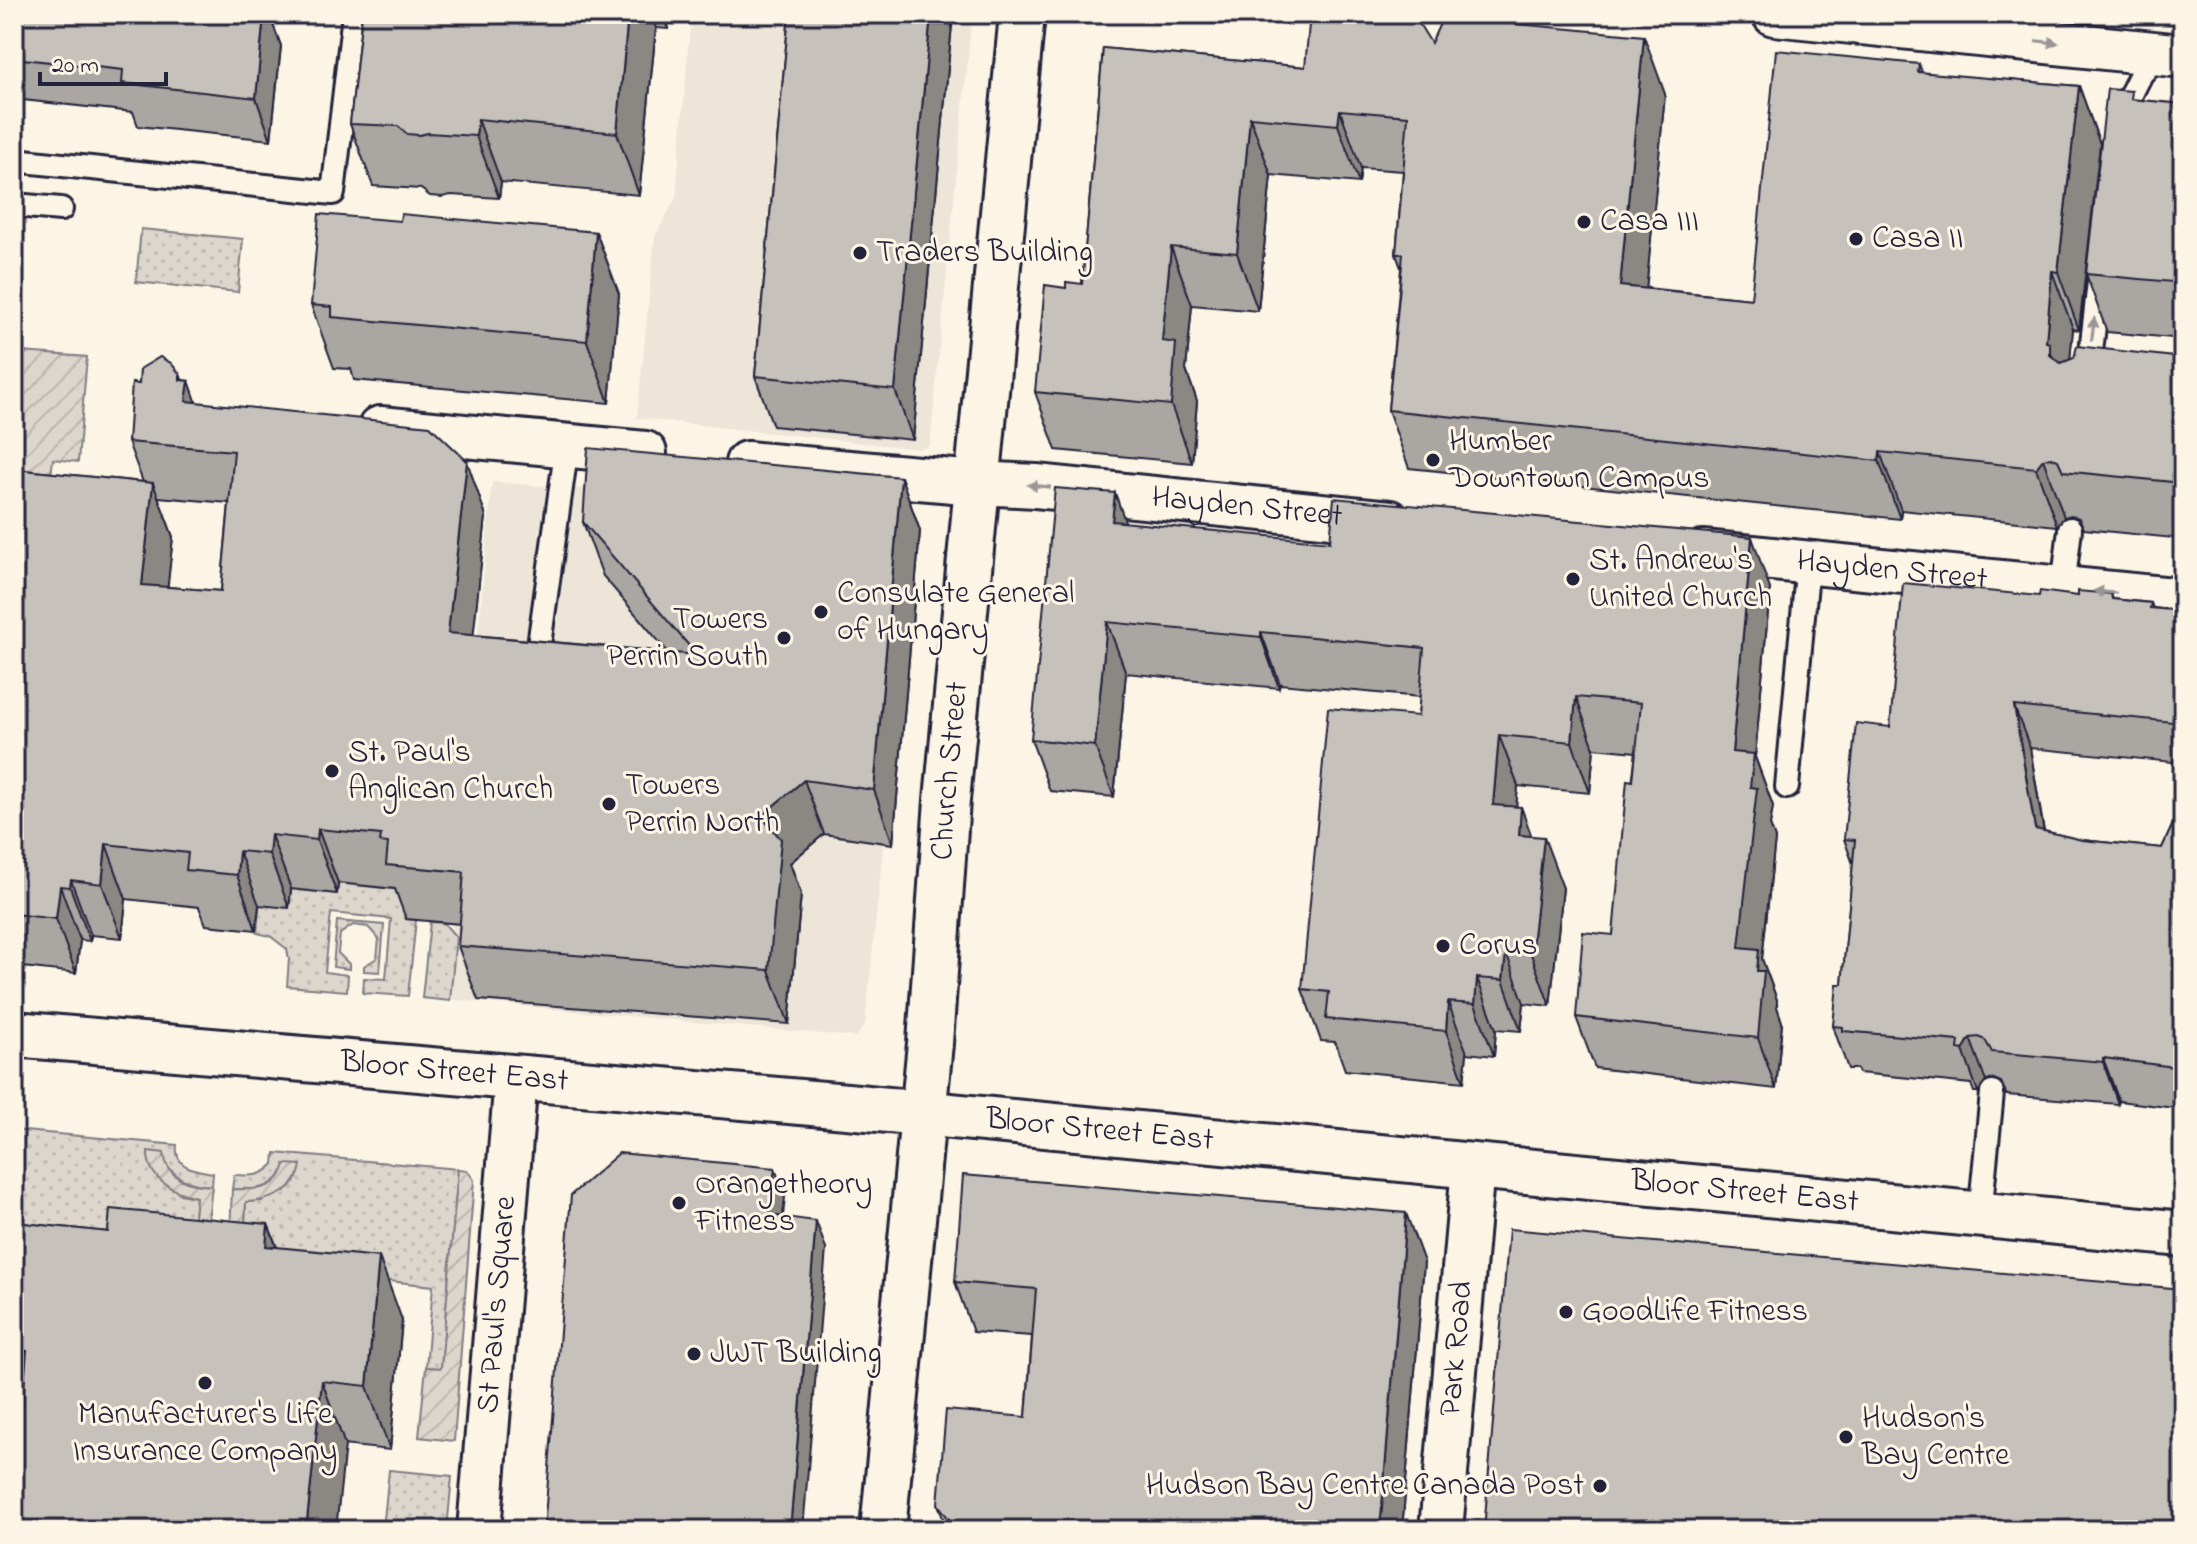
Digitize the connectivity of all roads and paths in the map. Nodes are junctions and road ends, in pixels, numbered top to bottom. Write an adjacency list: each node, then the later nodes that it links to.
1 (354, 14): 7 (lane)
2 (1022, 14): 14 (main road, Church Street)
3 (1774, 14): 4 (street)
4 (2004, 26): 5 (street, one-way to 5)
5 (2171, 55): 6 (lane)
6 (2115, 139)
7 (14, 160)
8 (14, 205): 9 (lane)
9 (61, 209)
10 (2102, 249): 11 (lane, one-way to 10)
11 (2084, 407)
12 (339, 423): 13 (street, Hayden Street)
13 (567, 445): 14 (street, Hayden Street); 21 (lane)
14 (976, 483): 15 (street, Hayden Street, one-way to 14); 26 (main road, Church Street)
15 (1428, 526)
16 (2070, 529): 19 (lane)
17 (1665, 549): 18 (street, Hayden Street)
18 (1808, 562): 19 (street, Hayden Street); 22 (lane)
19 (2063, 588): 20 (street, Hayden Street, one-way to 19)
20 (2183, 600)
21 (538, 652)
22 (1787, 787)
23 (14, 1034): 24 (main road, Bloor Street East)
24 (516, 1078): 26 (main road, Bloor Street East); 30 (street, St Paul's Square)
25 (1992, 1093): 28 (lane)
26 (922, 1114): 27 (main road, Bloor Street East); 31 (main road, Church Street)
27 (1473, 1167): 28 (main road, Bloor Street East); 32 (street, Park Road)
28 (1980, 1215): 29 (main road, Bloor Street East)
29 (2183, 1234)
30 (479, 1530)
31 (883, 1530)
32 (1441, 1530)

